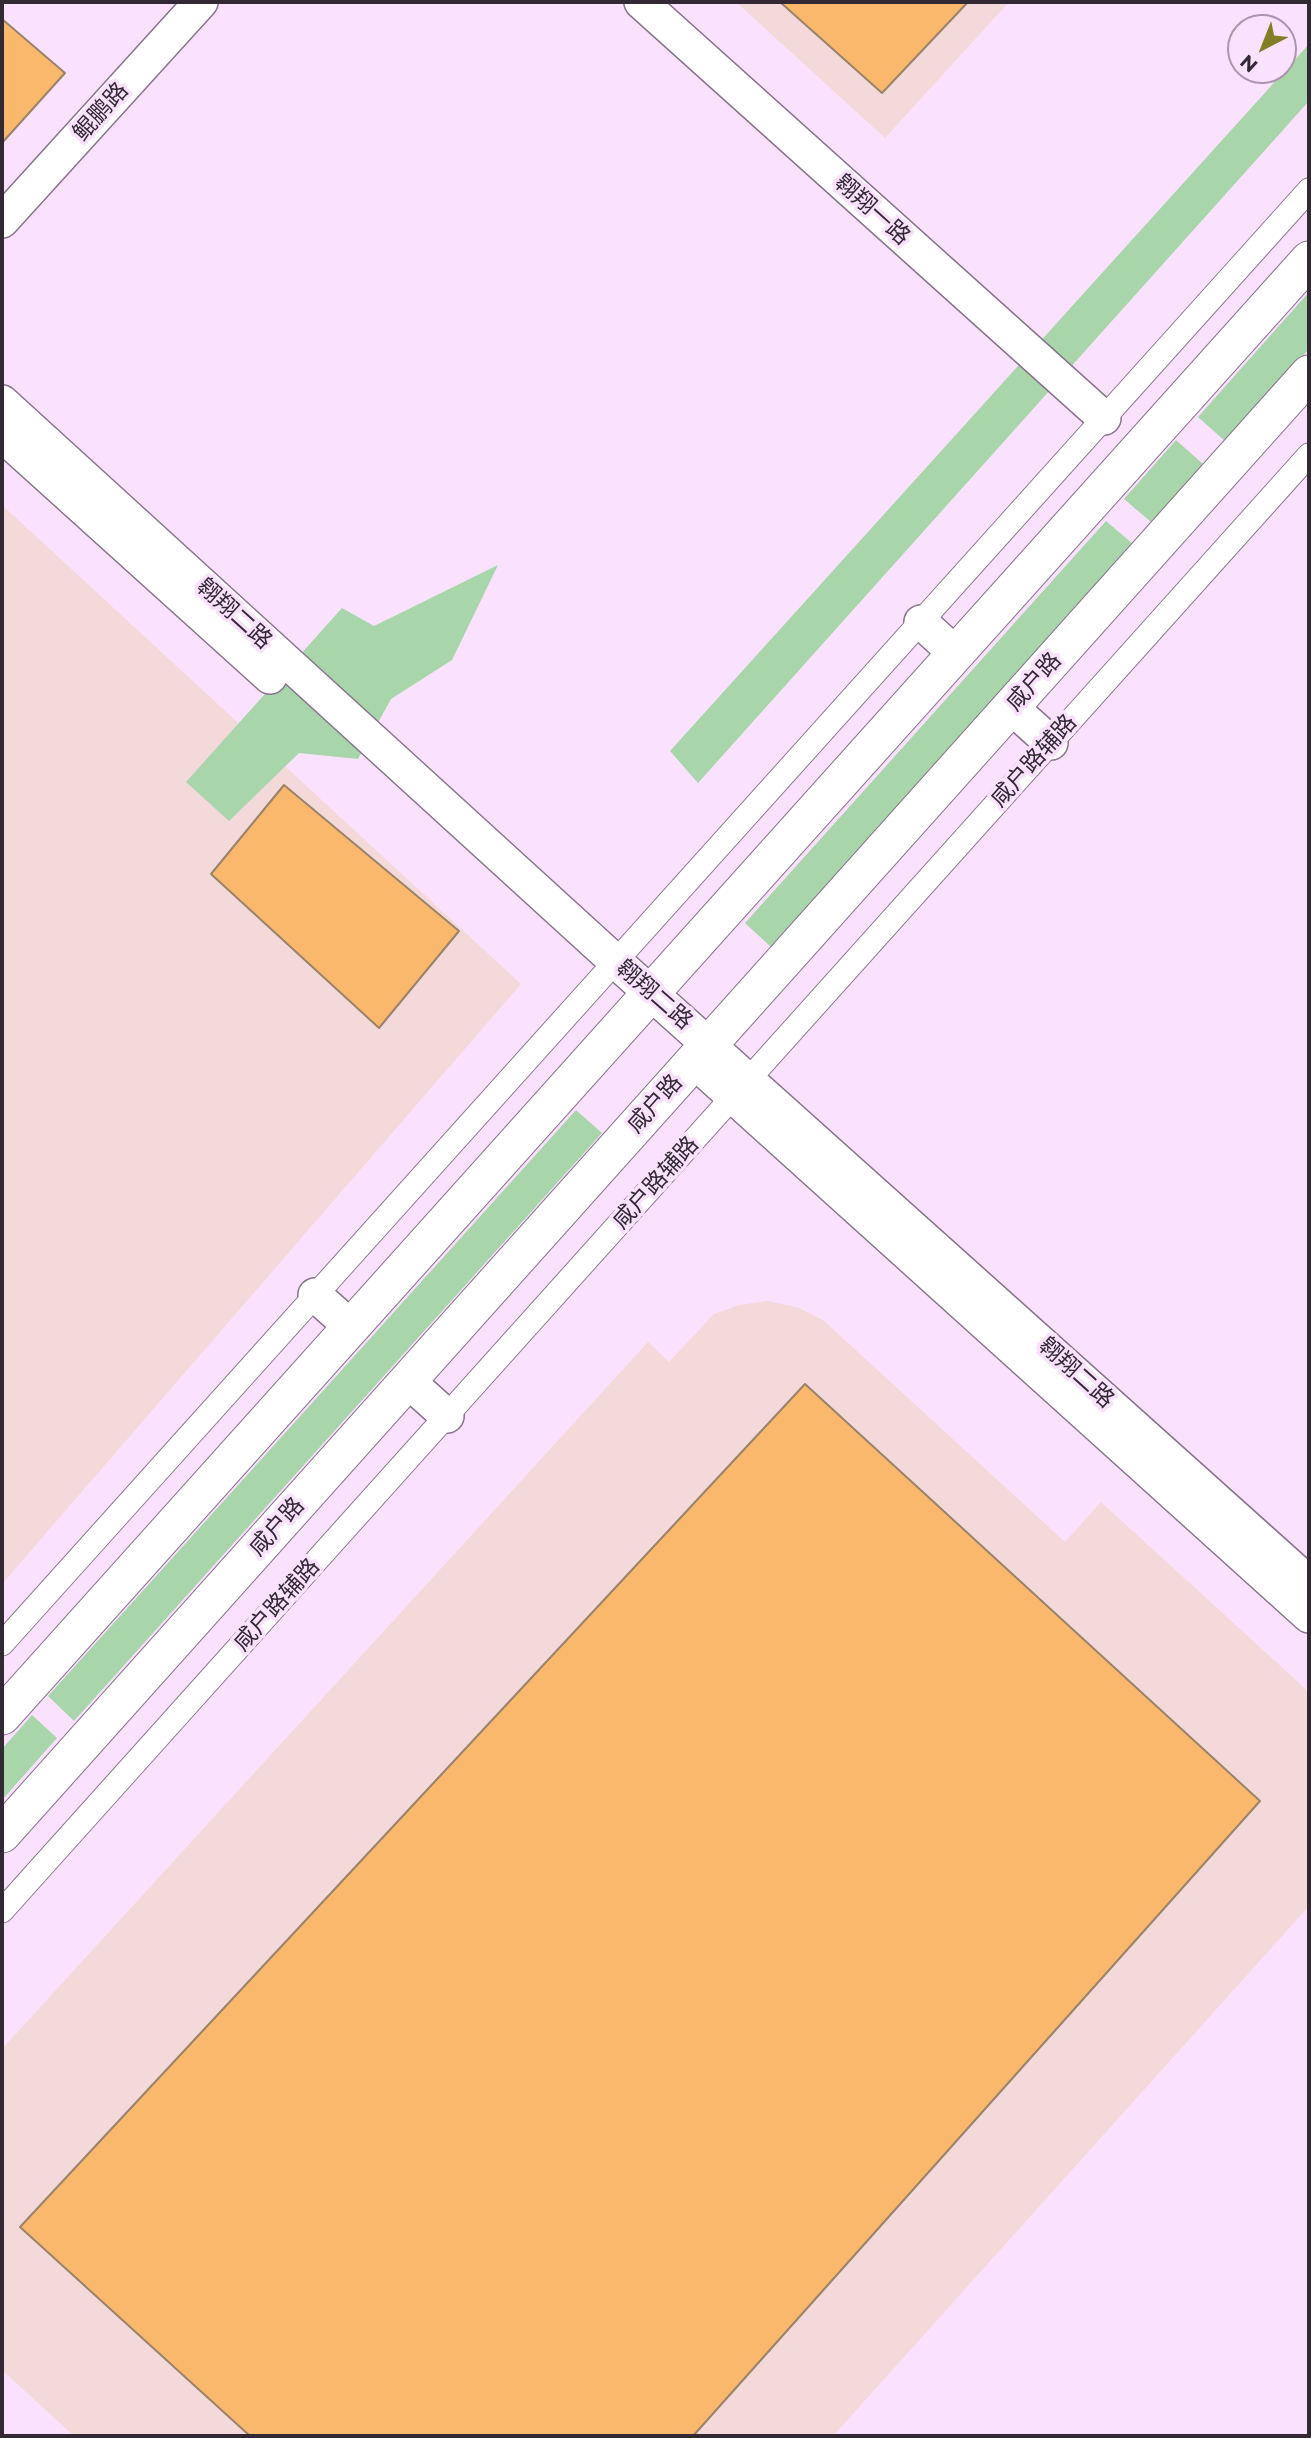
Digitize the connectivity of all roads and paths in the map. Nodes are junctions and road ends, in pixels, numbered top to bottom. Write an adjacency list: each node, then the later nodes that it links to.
1 (201, 2): 4 (street, 鲲鹏路)
2 (641, 2): 8 (street, 翱翔一路)
3 (1309, 190): 8 (street)
4 (2, 222)
5 (1309, 260): 12 (main road)
6 (1309, 374): 13 (main road, 咸户路)
7 (2, 402): 15 (street, 翱翔二路)
8 (1104, 418): 11 (street)
9 (2, 435): 15 (street, 翱翔二路)
10 (1309, 455): 14 (street, 咸户路辅路)
11 (921, 622): 12 (street); 15 (street)
12 (956, 654): 16 (main road)
13 (1011, 707): 14 (street); 17 (main road, 咸户路)
14 (1051, 743): 18 (street, 咸户路辅路)
15 (608, 970): 16 (street, 翱翔二路); 19 (street)
16 (644, 1001): 17 (street, 翱翔二路); 20 (main road)
17 (701, 1052): 18 (street, 翱翔二路); 21 (main road, 咸户路)
18 (741, 1088): 22 (street, 咸户路辅路); 23 (street, 翱翔二路); 24 (street, 翱翔二路)
19 (315, 1295): 20 (street); 25 (street)
20 (351, 1328): 26 (main road)
21 (408, 1381): 22 (street); 27 (main road, 咸户路)
22 (447, 1416): 28 (street, 咸户路辅路)
23 (1309, 1583)
24 (1309, 1616)
25 (2, 1644)
26 (2, 1716)
27 (2, 1835)
28 (2, 1911)

